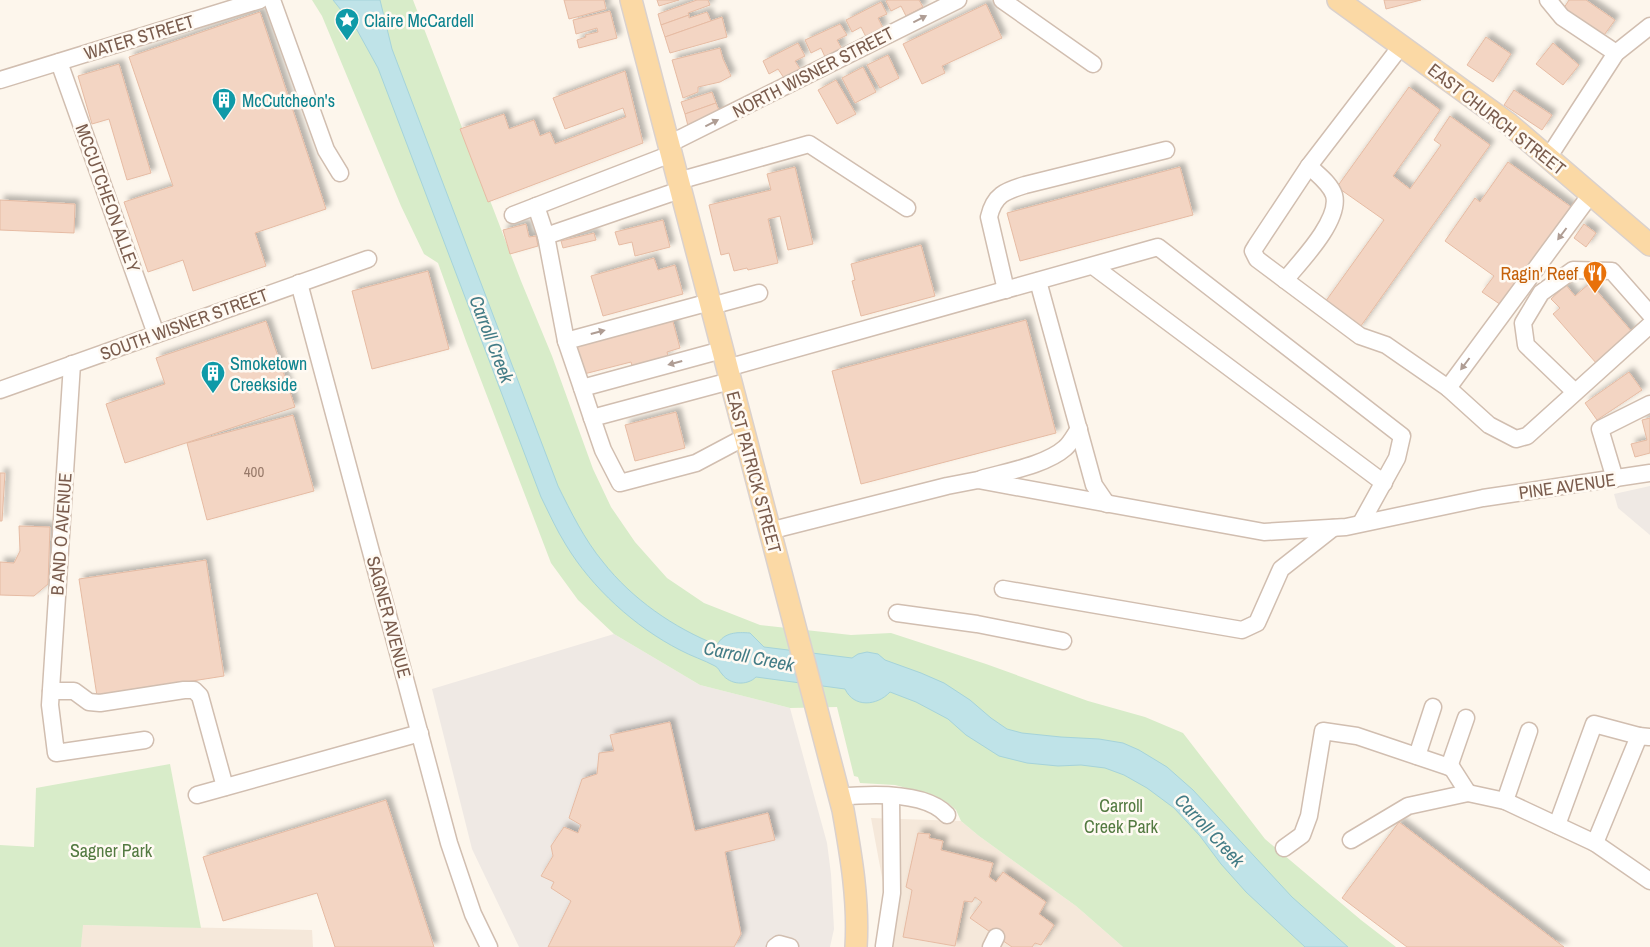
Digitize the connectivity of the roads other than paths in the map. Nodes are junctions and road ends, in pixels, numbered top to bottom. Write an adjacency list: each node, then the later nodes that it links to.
1 (260, 0): 11 (street, WATER STREET)
2 (272, 0): 18 (street)
3 (631, 0): 14 (main road, EAST PATRICK STREET)
4 (958, 0): 14 (street, NORTH WISNER STREET, one-way to 4)
5 (1002, 0): 12 (street)
6 (1548, 0): 10 (street)
7 (1342, 1): 9 (main road, EAST CHURCH STREET)
8 (1650, 26): 10 (street)
9 (1401, 46): 16 (main road, EAST CHURCH STREET); 17 (street)
10 (1616, 53): 16 (street)
11 (60, 62): 13 (street, WATER STREET); 36 (street, MCCUTCHEON ALLEY)
12 (1093, 64)
13 (0, 80)
14 (670, 149): 19 (main road, EAST PATRICK STREET); 21 (street)
15 (1166, 150): 31 (street)
16 (1548, 158): 20 (main road, EAST CHURCH STREET)
17 (1309, 166): 28 (street); 28 (street)
18 (340, 173)
19 (679, 186): 22 (street); 24 (street); 33 (main road, EAST PATRICK STREET)
20 (1591, 194): 25 (main road, EAST CHURCH STREET); 41 (street, one-way to 41)
21 (536, 206): 23 (street); 24 (street)
22 (907, 208)
23 (513, 215)
24 (546, 236): 37 (street)
25 (1650, 245)
26 (368, 259): 30 (street, SOUTH WISNER STREET)
27 (1093, 266): 29 (street); 51 (street); 51 (street)
28 (1285, 280): 41 (street)
29 (1038, 281): 31 (street); 46 (street)
30 (299, 283): 36 (street, SOUTH WISNER STREET); 63 (street, SAGNER AVENUE)
31 (1006, 290): 39 (street)
32 (759, 292): 33 (street)
33 (710, 304): 37 (street, one-way to 33); 39 (main road, EAST PATRICK STREET)
34 (1650, 314): 43 (street)
35 (1650, 325): 43 (street)
36 (156, 334): 38 (street, SOUTH WISNER STREET)
37 (566, 341): 40 (street)
38 (72, 364): 42 (street, SOUTH WISNER STREET); 59 (street, B AND O AVENUE)
39 (726, 366): 40 (street, one-way to 40); 45 (street); 47 (main road, EAST PATRICK STREET)
40 (582, 388): 45 (street)
41 (1448, 388): 43 (street)
42 (0, 390)
43 (1575, 392)
44 (1650, 404): 49 (street)
45 (592, 418): 47 (street)
46 (1079, 429): 50 (street); 52 (street)
47 (745, 437): 55 (main road, EAST PATRICK STREET)
48 (1650, 473): 49 (street, PINE AVENUE)
49 (1615, 479): 53 (street, PINE AVENUE)
50 (978, 480): 52 (street, PINE AVENUE); 55 (street)
51 (1384, 483): 53 (street)
52 (1107, 504): 54 (street, PINE AVENUE)
53 (1361, 524): 54 (street, PINE AVENUE)
54 (1333, 528): 56 (street)
55 (770, 531): 71 (main road, EAST PATRICK STREET)
56 (1003, 589)
57 (897, 613): 58 (street)
58 (1063, 641)
59 (51, 698): 65 (street, B AND O AVENUE); 68 (street)
60 (1433, 707): 66 (street)
61 (1466, 718): 67 (street)
62 (1528, 731): 73 (street)
63 (420, 733): 68 (street); 81 (street, SAGNER AVENUE)
64 (1645, 737): 75 (street); 77 (street)
65 (145, 740)
66 (1418, 756): 67 (street); 78 (street)
67 (1449, 767): 69 (street)
68 (225, 787): 70 (street)
69 (1468, 793): 73 (street); 76 (street)
70 (197, 795)
71 (839, 796): 72 (street); 80 (main road, EAST PATRICK STREET)
72 (891, 796): 74 (street); 84 (street)
73 (1505, 801): 75 (street)
74 (948, 815)
75 (1557, 825): 77 (street)
76 (1351, 840)
77 (1595, 843): 79 (street)
78 (1284, 848)
79 (1650, 881)
80 (857, 943): 84 (street)
81 (489, 947)
82 (775, 947): 83 (street)
83 (790, 947)
84 (885, 947)

